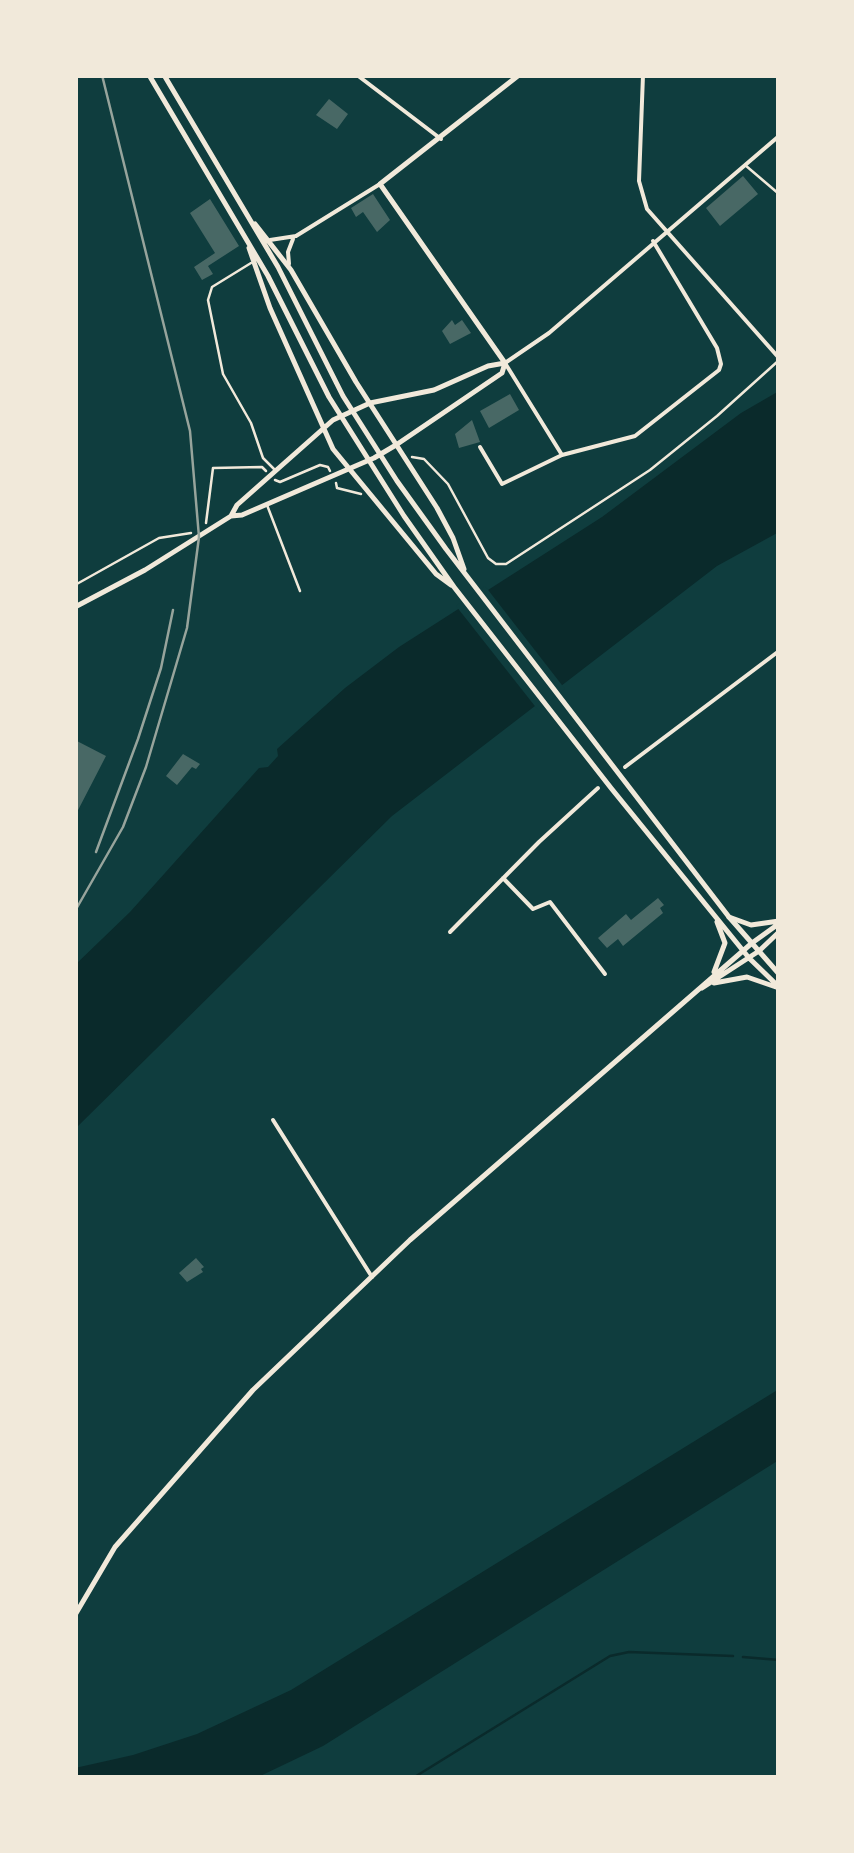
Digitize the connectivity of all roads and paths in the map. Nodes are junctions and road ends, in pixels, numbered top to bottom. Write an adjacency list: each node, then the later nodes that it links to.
1 (149, 75): 13 (main road)
2 (164, 75): 11 (main road)
3 (357, 75): 7 (street)
4 (519, 75): 7 (main road)
5 (643, 75): 12 (street)
6 (779, 136): 8 (street)
7 (440, 139): 9 (main road)
8 (744, 164): 10 (lane); 12 (street)
9 (380, 184): 14 (street); 20 (main road)
10 (779, 194)
11 (250, 219): 15 (main road); 38 (main road)
12 (665, 230): 16 (street); 19 (street)
13 (246, 236): 17 (main road); 40 (main road)
14 (296, 236): 15 (street); 18 (street)
15 (268, 240): 18 (main road)
16 (653, 241): 20 (street); 25 (street)
17 (253, 262): 22 (main road); 30 (lane)
18 (291, 270): 21 (main road)
19 (779, 360): 26 (path)
20 (505, 363): 21 (main road); 23 (main road); 25 (street)
21 (370, 403): 22 (main road); 23 (main road)
22 (325, 427): 28 (main road); 30 (main road)
23 (396, 445): 28 (main road); 38 (main road)
24 (480, 447): 25 (street)
25 (562, 454)
26 (415, 455)
27 (329, 468): 31 (path)
28 (348, 468): 34 (main road); 40 (main road)
29 (267, 472): 36 (path)
30 (277, 472): 35 (main road)
31 (276, 481)
32 (336, 484): 33 (path)
33 (362, 494)
34 (266, 504): 35 (main road); 41 (lane)
35 (232, 516): 42 (main road)
36 (208, 520)
37 (204, 525): 39 (path)
38 (466, 576): 48 (main road)
39 (75, 585)
40 (454, 587): 47 (main road)
41 (300, 591)
42 (75, 607)
43 (779, 650): 44 (street)
44 (624, 767)
45 (598, 788): 46 (street)
46 (503, 878): 50 (street); 56 (street)
47 (710, 910): 53 (main road); 58 (main road)
48 (729, 917): 49 (main road); 52 (main road)
49 (779, 922): 52 (main road)
50 (450, 932)
51 (779, 932): 54 (main road)
52 (752, 943): 53 (main road); 54 (main road)
53 (742, 950): 55 (main road); 58 (main road)
54 (758, 951): 55 (main road); 57 (main road)
55 (750, 958): 58 (main road); 59 (main road)
56 (605, 974)
57 (779, 974)
58 (711, 981): 59 (main road); 61 (main road)
59 (779, 988)
60 (274, 1120): 61 (street)
61 (372, 1278): 62 (main road)
62 (75, 1616)

